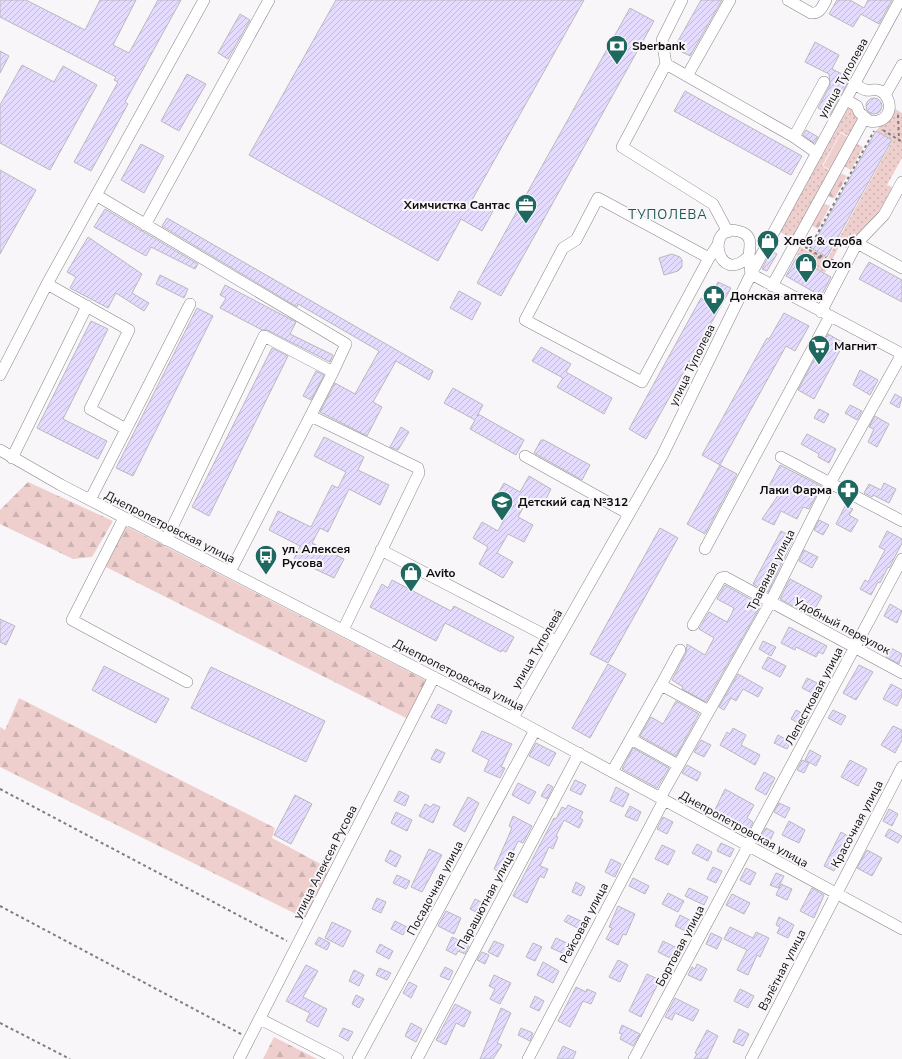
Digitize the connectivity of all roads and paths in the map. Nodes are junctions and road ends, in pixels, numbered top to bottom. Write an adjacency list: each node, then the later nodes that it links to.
1 (204, 0): 22 (street)
2 (268, 0): 23 (street)
3 (682, 0): 8 (street)
4 (730, 0): 10 (street)
5 (788, 0): 6 (street)
6 (826, 0)
7 (900, 0): 12 (street, улица Туполева)
8 (666, 64): 10 (street); 24 (street)
9 (902, 65): 13 (street)
10 (687, 76): 17 (street)
11 (824, 82): 17 (street)
12 (854, 84): 13 (street); 14 (street, улица Туполева)
13 (885, 95): 16 (street)
14 (846, 100): 16 (street); 20 (street, улица Туполева)
15 (897, 111): 18 (path)
16 (871, 123): 18 (path); 28 (path); 37 (street)
17 (794, 137): 20 (street)
18 (899, 140): 19 (path)
19 (902, 142)
20 (817, 153): 35 (street, улица Туполева)
21 (902, 182): 25 (street)
22 (96, 195): 23 (street); 36 (street)
23 (145, 225): 42 (street)
24 (728, 232): 26 (street); 29 (street)
25 (858, 243): 33 (street); 34 (street)
26 (717, 246): 29 (street); 31 (street)
27 (804, 246): 28 (path)
28 (809, 249): 32 (path)
29 (749, 256): 35 (street)
30 (797, 256): 32 (path)
31 (709, 258): 31 (street)
32 (826, 259): 33 (path)
33 (847, 262): 40 (street)
34 (902, 268)
35 (751, 274): 37 (street); 52 (street, улица Туполева)
36 (47, 284): 39 (street); 43 (street)
37 (772, 286): 40 (street)
38 (190, 304): 45 (street)
39 (87, 306): 45 (street); 49 (street)
40 (825, 314): 41 (street); 56 (street)
41 (902, 354): 50 (street, Травяная улица)
42 (333, 372): 44 (street); 55 (street)
43 (0, 375)
44 (311, 416): 57 (street); 59 (street)
45 (126, 429): 51 (street)
46 (0, 450): 49 (street, Днепропетровская улица)
47 (525, 456): 52 (street)
48 (781, 457): 50 (street)
49 (12, 458): 51 (street, Днепропетровская улица)
50 (830, 483): 54 (street); 60 (street, Травяная улица)
51 (90, 500): 53 (street, Днепропетровская улица)
52 (628, 514): 65 (street, улица Туполева)
53 (124, 518): 55 (street, Днепропетровская улица); 70 (street)
54 (902, 521)
55 (166, 540): 59 (street, Днепропетровская улица)
56 (705, 549)
57 (381, 550): 64 (street); 65 (street)
58 (902, 559): 66 (street, Лепестковая улица)
59 (230, 572): 64 (street, Днепропетровская улица)
60 (770, 602): 63 (street, Удобный переулок); 66 (street, Удобный переулок); 72 (street, Травяная улица)
61 (554, 610): 62 (path)
62 (562, 614)
63 (693, 626)
64 (343, 630): 69 (street, Днепропетровская улица)
65 (556, 641): 73 (street, улица Туполева)
66 (855, 648): 68 (street, Удобный переулок); 82 (street, Лепестковая улица)
67 (680, 650): 71 (street)
68 (902, 673)
69 (434, 677): 73 (street, Днепропетровская улица); 86 (street, улица Алексея Русова)
70 (187, 682)
71 (661, 685): 72 (street); 75 (street)
72 (709, 711): 77 (street, Травяная улица)
73 (513, 718): 74 (street, Днепропетровская улица)
74 (535, 730): 76 (street, Днепропетровская улица); 93 (street, Посадочная улица)
75 (631, 739): 77 (street); 79 (street)
76 (579, 753): 79 (street, Днепропетровская улица); 94 (street, Парашютная улица)
77 (678, 765): 81 (street, Травяная улица)
78 (902, 766): 83 (street, Красочная улица)
79 (612, 772): 81 (street, Днепропетровская улица)
80 (0, 789): 86 (path)
81 (662, 799): 82 (street, Днепропетровская улица); 95 (street, Рейсовая улица)
82 (748, 845): 83 (street, Днепропетровская улица); 96 (street, Бортовая улица)
83 (835, 893): 85 (street, Днепропетровская улица); 97 (street, Взлётная улица)
84 (0, 906): 89 (path)
85 (902, 929)
86 (296, 946): 87 (street, улица Алексея Русова)
87 (260, 1019): 89 (street, улица Алексея Русова); 92 (street)
88 (0, 1023): 90 (path)
89 (250, 1039): 91 (street, улица Алексея Русова)
90 (70, 1059)
91 (239, 1059)
92 (338, 1059)
93 (358, 1059)
94 (417, 1059)
95 (528, 1059)
96 (634, 1059)
97 (751, 1059)

